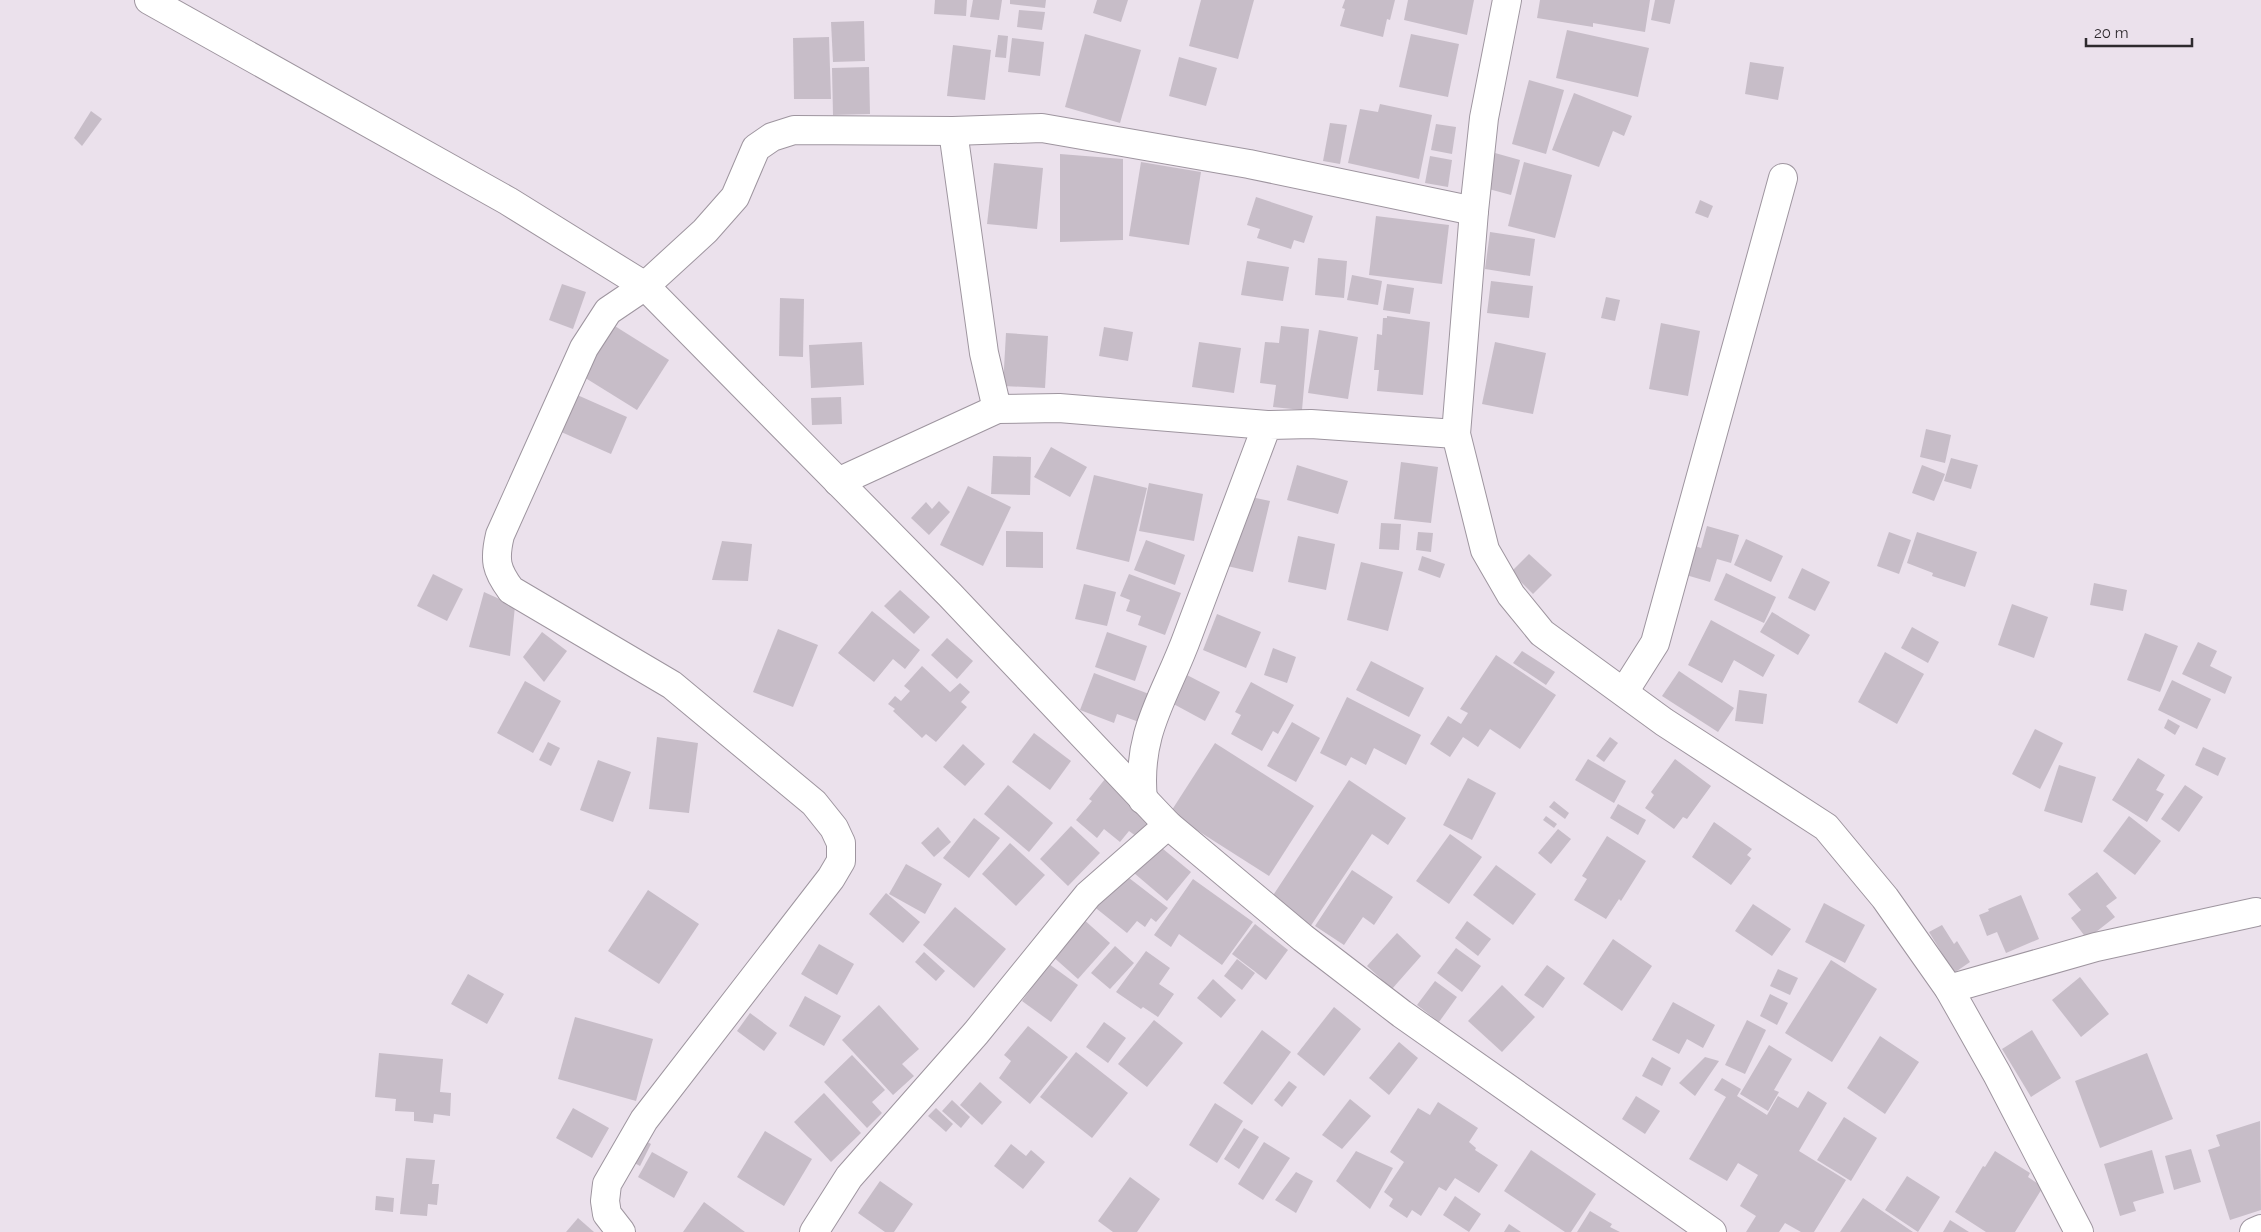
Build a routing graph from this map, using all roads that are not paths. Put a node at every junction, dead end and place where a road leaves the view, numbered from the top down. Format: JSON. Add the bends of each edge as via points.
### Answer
{"nodes":[{"id":1,"x":149,"y":0,"type":"edge"},
{"id":2,"x":1507,"y":0,"type":"edge"},
{"id":3,"x":952,"y":131,"type":"junction"},
{"id":4,"x":1783,"y":178,"type":"dead end"},
{"id":5,"x":1474,"y":211,"type":"junction"},
{"id":6,"x":644,"y":286,"type":"junction"},
{"id":7,"x":997,"y":409,"type":"junction"},
{"id":8,"x":1267,"y":425,"type":"junction"},
{"id":9,"x":1456,"y":434,"type":"junction"},
{"id":10,"x":838,"y":482,"type":"junction"},
{"id":11,"x":1624,"y":692,"type":"junction"},
{"id":12,"x":1143,"y":800,"type":"junction"},
{"id":13,"x":1168,"y":825,"type":"junction"},
{"id":14,"x":2256,"y":912,"type":"dead end"},
{"id":15,"x":1949,"y":989,"type":"junction"},
{"id":16,"x":2261,"y":1229,"type":"edge"},
{"id":17,"x":621,"y":1232,"type":"edge"},
{"id":18,"x":814,"y":1232,"type":"edge"},
{"id":19,"x":1712,"y":1232,"type":"edge"},
{"id":20,"x":2079,"y":1232,"type":"edge"},
{"id":21,"x":2254,"y":1232,"type":"edge"}],
"edges":[{"from":1,"to":6,"type":"street","via":[[508,201]]},
{"from":2,"to":5,"type":"street","via":[[1484,118]]},
{"from":3,"to":5,"type":"street","via":[[1042,128],[1249,164]]},
{"from":3,"to":6,"type":"street","via":[[794,130],[772,137],[756,148],[735,197],[705,232]]},
{"from":3,"to":7,"type":"street","via":[[984,353]]},
{"from":4,"to":11,"type":"street","via":[[1655,642]]},
{"from":5,"to":9,"type":"street"},
{"from":6,"to":10,"type":"street"},
{"from":6,"to":17,"type":"street","via":[[608,311],[584,348],[500,535],[497,566],[511,590],[672,685],[814,803],[841,842],[842,861],[644,1120],[607,1184],[607,1214]]},
{"from":7,"to":8,"type":"street","via":[[1059,408]]},
{"from":7,"to":10,"type":"street"},
{"from":8,"to":9,"type":"street","via":[[1311,424]]},
{"from":8,"to":12,"type":"street","via":[[1188,637],[1153,716],[1143,754]]},
{"from":9,"to":11,"type":"street","via":[[1485,550],[1511,595],[1542,633]]},
{"from":10,"to":12,"type":"street","via":[[950,595]]},
{"from":11,"to":15,"type":"street","via":[[1664,722],[1826,827],[1885,898]]},
{"from":12,"to":13,"type":"street"},
{"from":13,"to":18,"type":"street","via":[[1088,895],[976,1033],[849,1177]]},
{"from":13,"to":19,"type":"street","via":[[1303,938],[1402,1014]]},
{"from":14,"to":15,"type":"street","via":[[2096,947]]},
{"from":15,"to":20,"type":"street"},
{"from":16,"to":21,"type":"street"}]}
